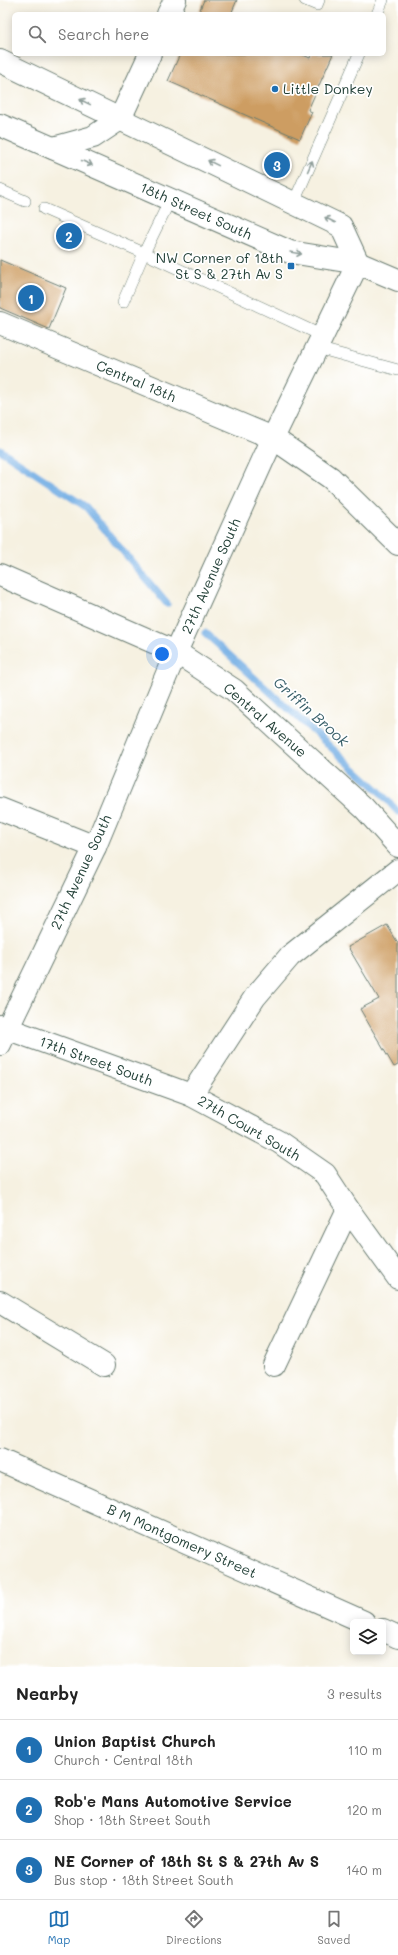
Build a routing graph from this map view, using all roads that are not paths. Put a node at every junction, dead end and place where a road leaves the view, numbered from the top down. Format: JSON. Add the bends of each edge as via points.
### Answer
{"nodes":[{"id":1,"x":174,"y":0,"type":"edge"},
{"id":2,"x":305,"y":0,"type":"edge"},
{"id":3,"x":319,"y":0,"type":"edge"},
{"id":4,"x":383,"y":0,"type":"edge"},
{"id":5,"x":169,"y":12,"type":"edge"},
{"id":6,"x":378,"y":12,"type":"edge"},
{"id":7,"x":149,"y":56,"type":"edge"},
{"id":8,"x":358,"y":56,"type":"edge"},
{"id":9,"x":3,"y":59,"type":"edge"},
{"id":10,"x":120,"y":119,"type":"junction"},
{"id":11,"x":0,"y":125,"type":"edge"},
{"id":12,"x":52,"y":148,"type":"junction"},
{"id":13,"x":0,"y":190,"type":"edge"},
{"id":14,"x":170,"y":200,"type":"junction"},
{"id":15,"x":25,"y":201,"type":"dead end"},
{"id":16,"x":294,"y":202,"type":"junction"},
{"id":17,"x":44,"y":209,"type":"dead end"},
{"id":18,"x":144,"y":253,"type":"junction"},
{"id":19,"x":358,"y":263,"type":"junction"},
{"id":20,"x":398,"y":280,"type":"edge"},
{"id":21,"x":123,"y":302,"type":"dead end"},
{"id":22,"x":0,"y":323,"type":"edge"},
{"id":23,"x":320,"y":342,"type":"junction"},
{"id":24,"x":398,"y":370,"type":"edge"},
{"id":25,"x":273,"y":438,"type":"junction"},
{"id":26,"x":398,"y":544,"type":"edge"},
{"id":27,"x":0,"y":575,"type":"edge"},
{"id":28,"x":176,"y":652,"type":"junction"},
{"id":29,"x":0,"y":810,"type":"edge"},
{"id":30,"x":398,"y":846,"type":"edge"},
{"id":31,"x":95,"y":847,"type":"junction"},
{"id":32,"x":398,"y":870,"type":"edge"},
{"id":33,"x":2,"y":1033,"type":"edge"},
{"id":34,"x":191,"y":1095,"type":"junction"},
{"id":35,"x":348,"y":1209,"type":"junction"},
{"id":36,"x":398,"y":1278,"type":"edge"},
{"id":37,"x":0,"y":1302,"type":"edge"},
{"id":38,"x":104,"y":1365,"type":"dead end"},
{"id":39,"x":274,"y":1365,"type":"dead end"},
{"id":40,"x":0,"y":1460,"type":"edge"},
{"id":41,"x":357,"y":1619,"type":"edge"},
{"id":42,"x":386,"y":1631,"type":"edge"},
{"id":43,"x":398,"y":1637,"type":"edge"}],
"edges":[{"from":1,"to":5,"type":"street"},
{"from":2,"to":3,"type":"lane","via":[[317,5]]},
{"from":4,"to":6,"type":"lane"},
{"from":7,"to":10,"type":"street"},
{"from":16,"to":8,"type":"lane","one_way":true},
{"from":10,"to":9,"type":"street","one_way":true},
{"from":10,"to":12,"type":"street","via":[[92,137]]},
{"from":16,"to":10,"type":"street","one_way":true},
{"from":11,"to":12,"type":"street","name":"18th Street South"},
{"from":12,"to":14,"type":"street","name":"18th Street South","one_way":true},
{"from":13,"to":15,"type":"lane"},
{"from":14,"to":18,"type":"lane"},
{"from":14,"to":19,"type":"street","name":"18th Street South","one_way":true,"via":[[290,252]]},
{"from":19,"to":16,"type":"street","one_way":true,"via":[[341,226]]},
{"from":17,"to":18,"type":"lane"},
{"from":18,"to":21,"type":"lane"},
{"from":18,"to":23,"type":"lane"},
{"from":19,"to":20,"type":"street","name":"18th Street South"},
{"from":19,"to":23,"type":"street","name":"27th Avenue South"},
{"from":22,"to":25,"type":"street","name":"Central 18th"},
{"from":23,"to":24,"type":"lane"},
{"from":23,"to":25,"type":"street","name":"27th Avenue South"},
{"from":25,"to":26,"type":"street","name":"Central 18th","via":[[331,478]]},
{"from":25,"to":28,"type":"street","name":"27th Avenue South"},
{"from":27,"to":28,"type":"street","name":"Central Avenue"},
{"from":28,"to":30,"type":"street","name":"Central Avenue","via":[[234,690],[364,808]]},
{"from":28,"to":31,"type":"street","name":"27th Avenue South"},
{"from":29,"to":31,"type":"street"},
{"from":31,"to":33,"type":"street","name":"27th Avenue South"},
{"from":32,"to":34,"type":"street","name":"27th Court South","via":[[290,956],[255,997]]},
{"from":33,"to":34,"type":"street","name":"17th Street South"},
{"from":34,"to":35,"type":"street","name":"27th Court South","via":[[279,1142],[325,1174]]},
{"from":35,"to":36,"type":"street","name":"27th Court South"},
{"from":35,"to":39,"type":"street"},
{"from":37,"to":38,"type":"street"},
{"from":40,"to":41,"type":"street","name":"B M Montgomery Street"},
{"from":42,"to":43,"type":"street"}]}
